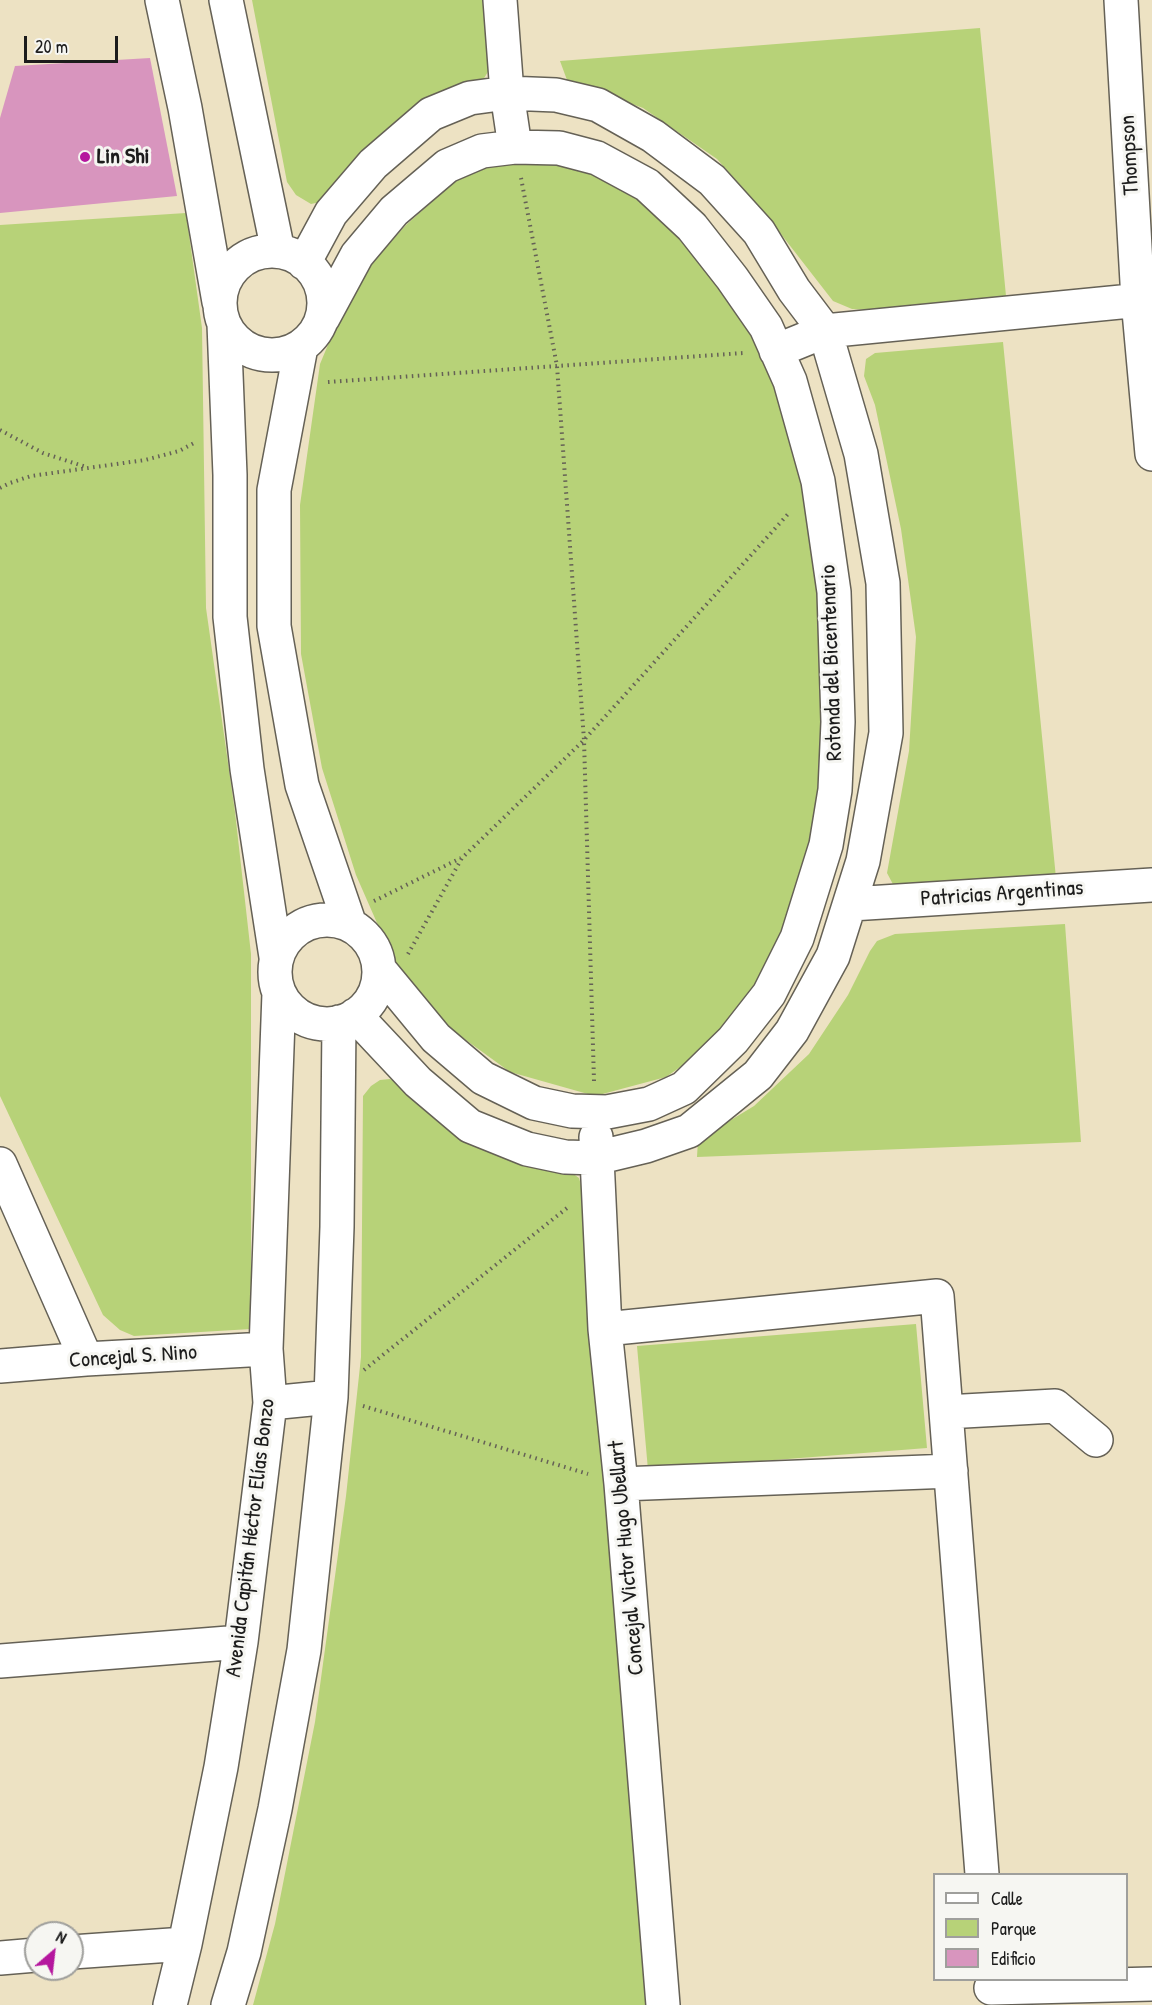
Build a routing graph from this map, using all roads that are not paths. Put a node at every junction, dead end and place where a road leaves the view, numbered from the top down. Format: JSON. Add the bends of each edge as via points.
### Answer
{"nodes":[{"id":1,"x":162,"y":0,"type":"edge"},
{"id":2,"x":226,"y":0,"type":"edge"},
{"id":3,"x":500,"y":0,"type":"edge"},
{"id":4,"x":1121,"y":0,"type":"edge"},
{"id":5,"x":507,"y":93,"type":"junction"},
{"id":6,"x":515,"y":147,"type":"junction"},
{"id":7,"x":291,"y":257,"type":"junction"},
{"id":8,"x":1145,"y":299,"type":"edge"},
{"id":9,"x":222,"y":316,"type":"junction"},
{"id":10,"x":323,"y":318,"type":"junction"},
{"id":11,"x":825,"y":331,"type":"junction"},
{"id":12,"x":302,"y":347,"type":"junction"},
{"id":13,"x":777,"y":351,"type":"junction"},
{"id":14,"x":1152,"y":454,"type":"edge"},
{"id":15,"x":1152,"y":885,"type":"edge"},
{"id":16,"x":851,"y":904,"type":"junction"},
{"id":17,"x":348,"y":920,"type":"junction"},
{"id":18,"x":276,"y":957,"type":"junction"},
{"id":19,"x":385,"y":976,"type":"junction"},
{"id":20,"x":279,"y":993,"type":"junction"},
{"id":21,"x":347,"y":1019,"type":"junction"},
{"id":22,"x":595,"y":1111,"type":"junction"},
{"id":23,"x":0,"y":1164,"type":"edge"},
{"id":24,"x":597,"y":1171,"type":"junction"},
{"id":25,"x":605,"y":1329,"type":"junction"},
{"id":26,"x":266,"y":1349,"type":"junction"},
{"id":27,"x":86,"y":1359,"type":"junction"},
{"id":28,"x":0,"y":1366,"type":"edge"},
{"id":29,"x":331,"y":1397,"type":"junction"},
{"id":30,"x":270,"y":1403,"type":"junction"},
{"id":31,"x":946,"y":1412,"type":"junction"},
{"id":32,"x":1096,"y":1440,"type":"dead end"},
{"id":33,"x":951,"y":1471,"type":"junction"},
{"id":34,"x":621,"y":1484,"type":"junction"},
{"id":35,"x":241,"y":1642,"type":"junction"},
{"id":36,"x":0,"y":1661,"type":"edge"},
{"id":37,"x":982,"y":1873,"type":"edge"},
{"id":38,"x":185,"y":1944,"type":"junction"},
{"id":39,"x":84,"y":1951,"type":"edge"},
{"id":40,"x":24,"y":1956,"type":"edge"},
{"id":41,"x":0,"y":1958,"type":"edge"},
{"id":42,"x":1152,"y":1984,"type":"edge"},
{"id":43,"x":991,"y":1991,"type":"edge"},
{"id":44,"x":170,"y":2005,"type":"edge"},
{"id":45,"x":228,"y":2005,"type":"edge"},
{"id":46,"x":663,"y":2005,"type":"edge"}],
"edges":[{"from":1,"to":9,"type":"street"},
{"from":2,"to":7,"type":"street"},
{"from":3,"to":5,"type":"street"},
{"from":4,"to":8,"type":"street","name":"Thompson"},
{"from":5,"to":6,"type":"street"},
{"from":5,"to":7,"type":"street","name":"Rotonda del Bicentenario","via":[[470,98],[431,114],[373,164]]},
{"from":5,"to":11,"type":"street","name":"Rotonda del Bicentenario","via":[[555,95],[598,105],[653,136],[712,180],[759,232],[794,290]]},
{"from":6,"to":10,"type":"street","name":"Rotonda del Bicentenario","via":[[482,151],[447,166],[394,211],[357,255]]},
{"from":6,"to":13,"type":"street","name":"Rotonda del Bicentenario","via":[[559,148],[597,158],[647,185],[692,227],[732,278],[766,327]]},
{"from":7,"to":9,"type":"street","via":[[260,253],[243,260],[222,289]]},
{"from":7,"to":10,"type":"street","via":[[310,268],[320,283],[325,301]]},
{"from":8,"to":11,"type":"street"},
{"from":8,"to":14,"type":"street","name":"Thompson"},
{"from":9,"to":12,"type":"street","via":[[234,339],[249,350],[266,355],[285,354]]},
{"from":9,"to":18,"type":"street","via":[[230,475],[230,617],[247,769]]},
{"from":10,"to":12,"type":"street"},
{"from":11,"to":13,"type":"street"},
{"from":11,"to":16,"type":"street","name":"Rotonda del Bicentenario","via":[[861,454],[883,583],[886,733],[863,861]]},
{"from":12,"to":17,"type":"street","via":[[274,490],[274,626],[302,785]]},
{"from":13,"to":22,"type":"street","name":"Rotonda del Bicentenario","via":[[790,381],[818,481],[834,592],[838,722],[835,790],[826,845],[797,938],[769,994],[734,1040],[684,1088],[649,1104]]},
{"from":15,"to":16,"type":"street","name":"Patricias Argentinas"},
{"from":16,"to":24,"type":"street","name":"Rotonda del Bicentenario","via":[[833,956],[792,1031],[758,1076],[689,1131],[646,1146]]},
{"from":17,"to":18,"type":"street","via":[[314,921],[297,928]]},
{"from":17,"to":19,"type":"street","via":[[374,951]]},
{"from":18,"to":20,"type":"street","via":[[274,975]]},
{"from":19,"to":21,"type":"street","via":[[369,1003]]},
{"from":19,"to":22,"type":"street","name":"Rotonda del Bicentenario","via":[[436,1038],[483,1078],[534,1103]]},
{"from":20,"to":21,"type":"street","via":[[289,1008],[303,1018],[321,1023]]},
{"from":20,"to":26,"type":"street","name":"Avenida Capitán Héctor Elías Bonzo"},
{"from":21,"to":24,"type":"street","name":"Rotonda del Bicentenario","via":[[470,1126]]},
{"from":21,"to":29,"type":"street"},
{"from":22,"to":24,"type":"street","name":"Concejal Victor Hugo Ubellart"},
{"from":23,"to":27,"type":"street"},
{"from":24,"to":25,"type":"street","name":"Concejal Victor Hugo Ubellart"},
{"from":25,"to":31,"type":"street","via":[[937,1296]]},
{"from":25,"to":34,"type":"street","name":"Concejal Victor Hugo Ubellart"},
{"from":26,"to":27,"type":"street","name":"Concejal S. Nino"},
{"from":26,"to":30,"type":"street","name":"Avenida Capitán Héctor Elías Bonzo"},
{"from":27,"to":28,"type":"street","name":"Concejal S. Nino"},
{"from":29,"to":30,"type":"street"},
{"from":29,"to":45,"type":"street","via":[[304,1650],[275,1809]]},
{"from":30,"to":35,"type":"street","name":"Avenida Capitán Héctor Elías Bonzo"},
{"from":31,"to":32,"type":"street","via":[[1054,1406]]},
{"from":31,"to":33,"type":"street"},
{"from":33,"to":34,"type":"street"},
{"from":33,"to":37,"type":"street"},
{"from":34,"to":46,"type":"street","name":"Concejal Victor Hugo Ubellart"},
{"from":35,"to":36,"type":"street"},
{"from":35,"to":38,"type":"street","name":"Avenida Capitán Héctor Elías Bonzo","via":[[221,1767]]},
{"from":38,"to":39,"type":"street"},
{"from":38,"to":44,"type":"street","name":"Avenida Capitán Héctor Elías Bonzo"},
{"from":40,"to":41,"type":"street"},
{"from":42,"to":43,"type":"street"}]}
